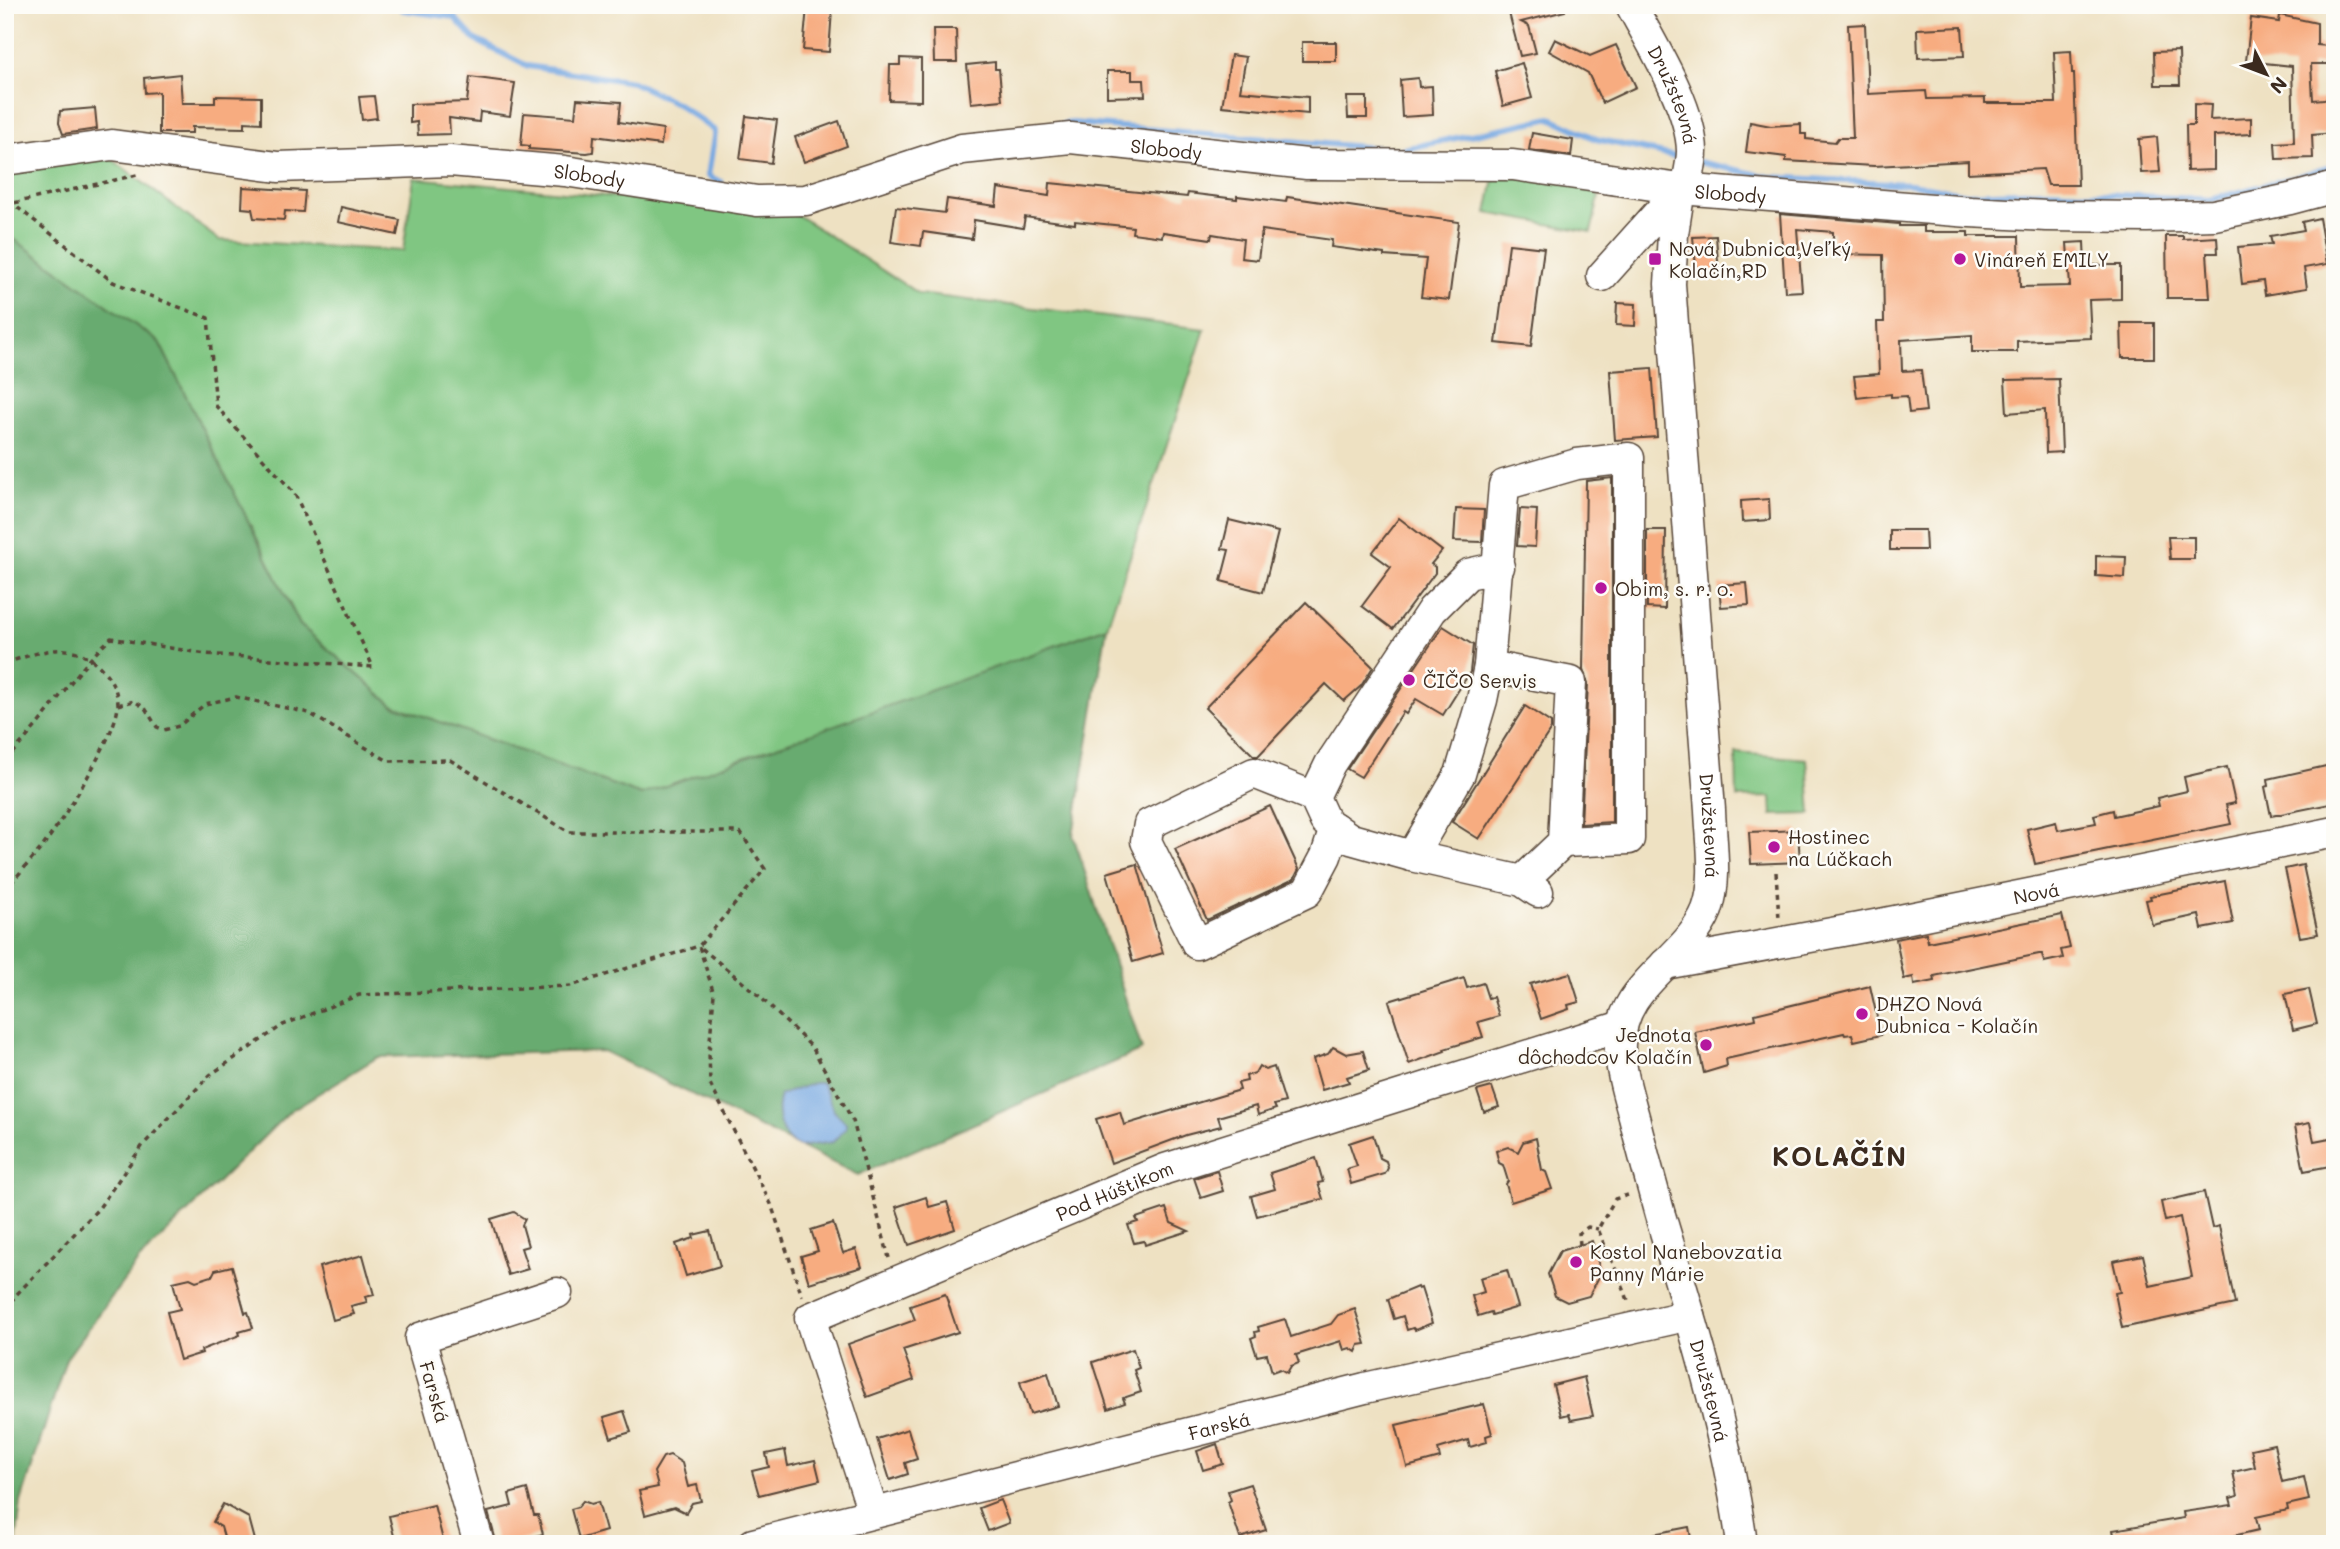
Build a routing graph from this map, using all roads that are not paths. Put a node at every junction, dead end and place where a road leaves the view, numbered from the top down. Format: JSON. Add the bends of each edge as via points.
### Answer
{"nodes":[{"id":1,"x":1631,"y":5,"type":"edge"},
{"id":2,"x":5,"y":160,"type":"edge"},
{"id":3,"x":1687,"y":174,"type":"junction"},
{"id":4,"x":2335,"y":187,"type":"edge"},
{"id":5,"x":1602,"y":276,"type":"dead end"},
{"id":6,"x":1499,"y":567,"type":"junction"},
{"id":7,"x":1489,"y":666,"type":"junction"},
{"id":8,"x":1314,"y":797,"type":"junction"},
{"id":9,"x":1335,"y":828,"type":"junction"},
{"id":10,"x":2335,"y":832,"type":"edge"},
{"id":11,"x":1563,"y":842,"type":"junction"},
{"id":12,"x":1412,"y":856,"type":"junction"},
{"id":13,"x":1706,"y":913,"type":"junction"},
{"id":14,"x":1737,"y":950,"type":"junction"},
{"id":15,"x":1665,"y":964,"type":"junction"},
{"id":16,"x":1622,"y":1026,"type":"junction"},
{"id":17,"x":557,"y":1293,"type":"dead end"},
{"id":18,"x":1690,"y":1315,"type":"junction"},
{"id":19,"x":873,"y":1511,"type":"junction"},
{"id":20,"x":479,"y":1544,"type":"edge"},
{"id":21,"x":753,"y":1544,"type":"edge"},
{"id":22,"x":1742,"y":1544,"type":"edge"}],
"edges":[{"from":1,"to":3,"type":"street","name":"Družstevná","via":[[1688,124]]},
{"from":2,"to":3,"type":"street","name":"Slobody","via":[[112,145],[278,167],[450,161],[565,171],[757,201],[806,200],[962,149],[1071,138],[1307,164],[1513,165]]},
{"from":3,"to":4,"type":"street","name":"Slobody","via":[[1970,212],[2147,217],[2214,215]]},
{"from":3,"to":5,"type":"street"},
{"from":3,"to":13,"type":"street","name":"Družstevná","via":[[1673,234],[1670,284],[1710,810],[1712,889]]},
{"from":6,"to":7,"type":"street"},
{"from":6,"to":8,"type":"street","via":[[1468,574],[1432,610],[1330,764]]},
{"from":6,"to":11,"type":"street","via":[[1504,485],[1577,464],[1629,458],[1629,839]]},
{"from":7,"to":11,"type":"street","via":[[1571,682]]},
{"from":7,"to":12,"type":"street","via":[[1460,774]]},
{"from":8,"to":9,"type":"street","via":[[1325,821]]},
{"from":8,"to":9,"type":"street","via":[[1254,774],[1149,824],[1146,841],[1197,944],[1307,891]]},
{"from":9,"to":12,"type":"street","via":[[1351,839]]},
{"from":10,"to":14,"type":"street","name":"Nová"},
{"from":11,"to":12,"type":"street","via":[[1530,886]]},
{"from":13,"to":14,"type":"street"},
{"from":13,"to":15,"type":"street","name":"Družstevná"},
{"from":14,"to":15,"type":"street","name":"Nová"},
{"from":15,"to":16,"type":"street","name":"Družstevná","via":[[1630,1005]]},
{"from":16,"to":18,"type":"street","name":"Družstevná","via":[[1622,1073]]},
{"from":16,"to":19,"type":"street","name":"Pod Húštikom","via":[[1165,1169],[810,1318]]},
{"from":17,"to":20,"type":"street","name":"Farská","via":[[420,1338]]},
{"from":18,"to":19,"type":"street","name":"Farská","via":[[1365,1388]]},
{"from":18,"to":22,"type":"street","name":"Družstevná","via":[[1736,1501]]},
{"from":19,"to":21,"type":"street","name":"Farská"}]}
